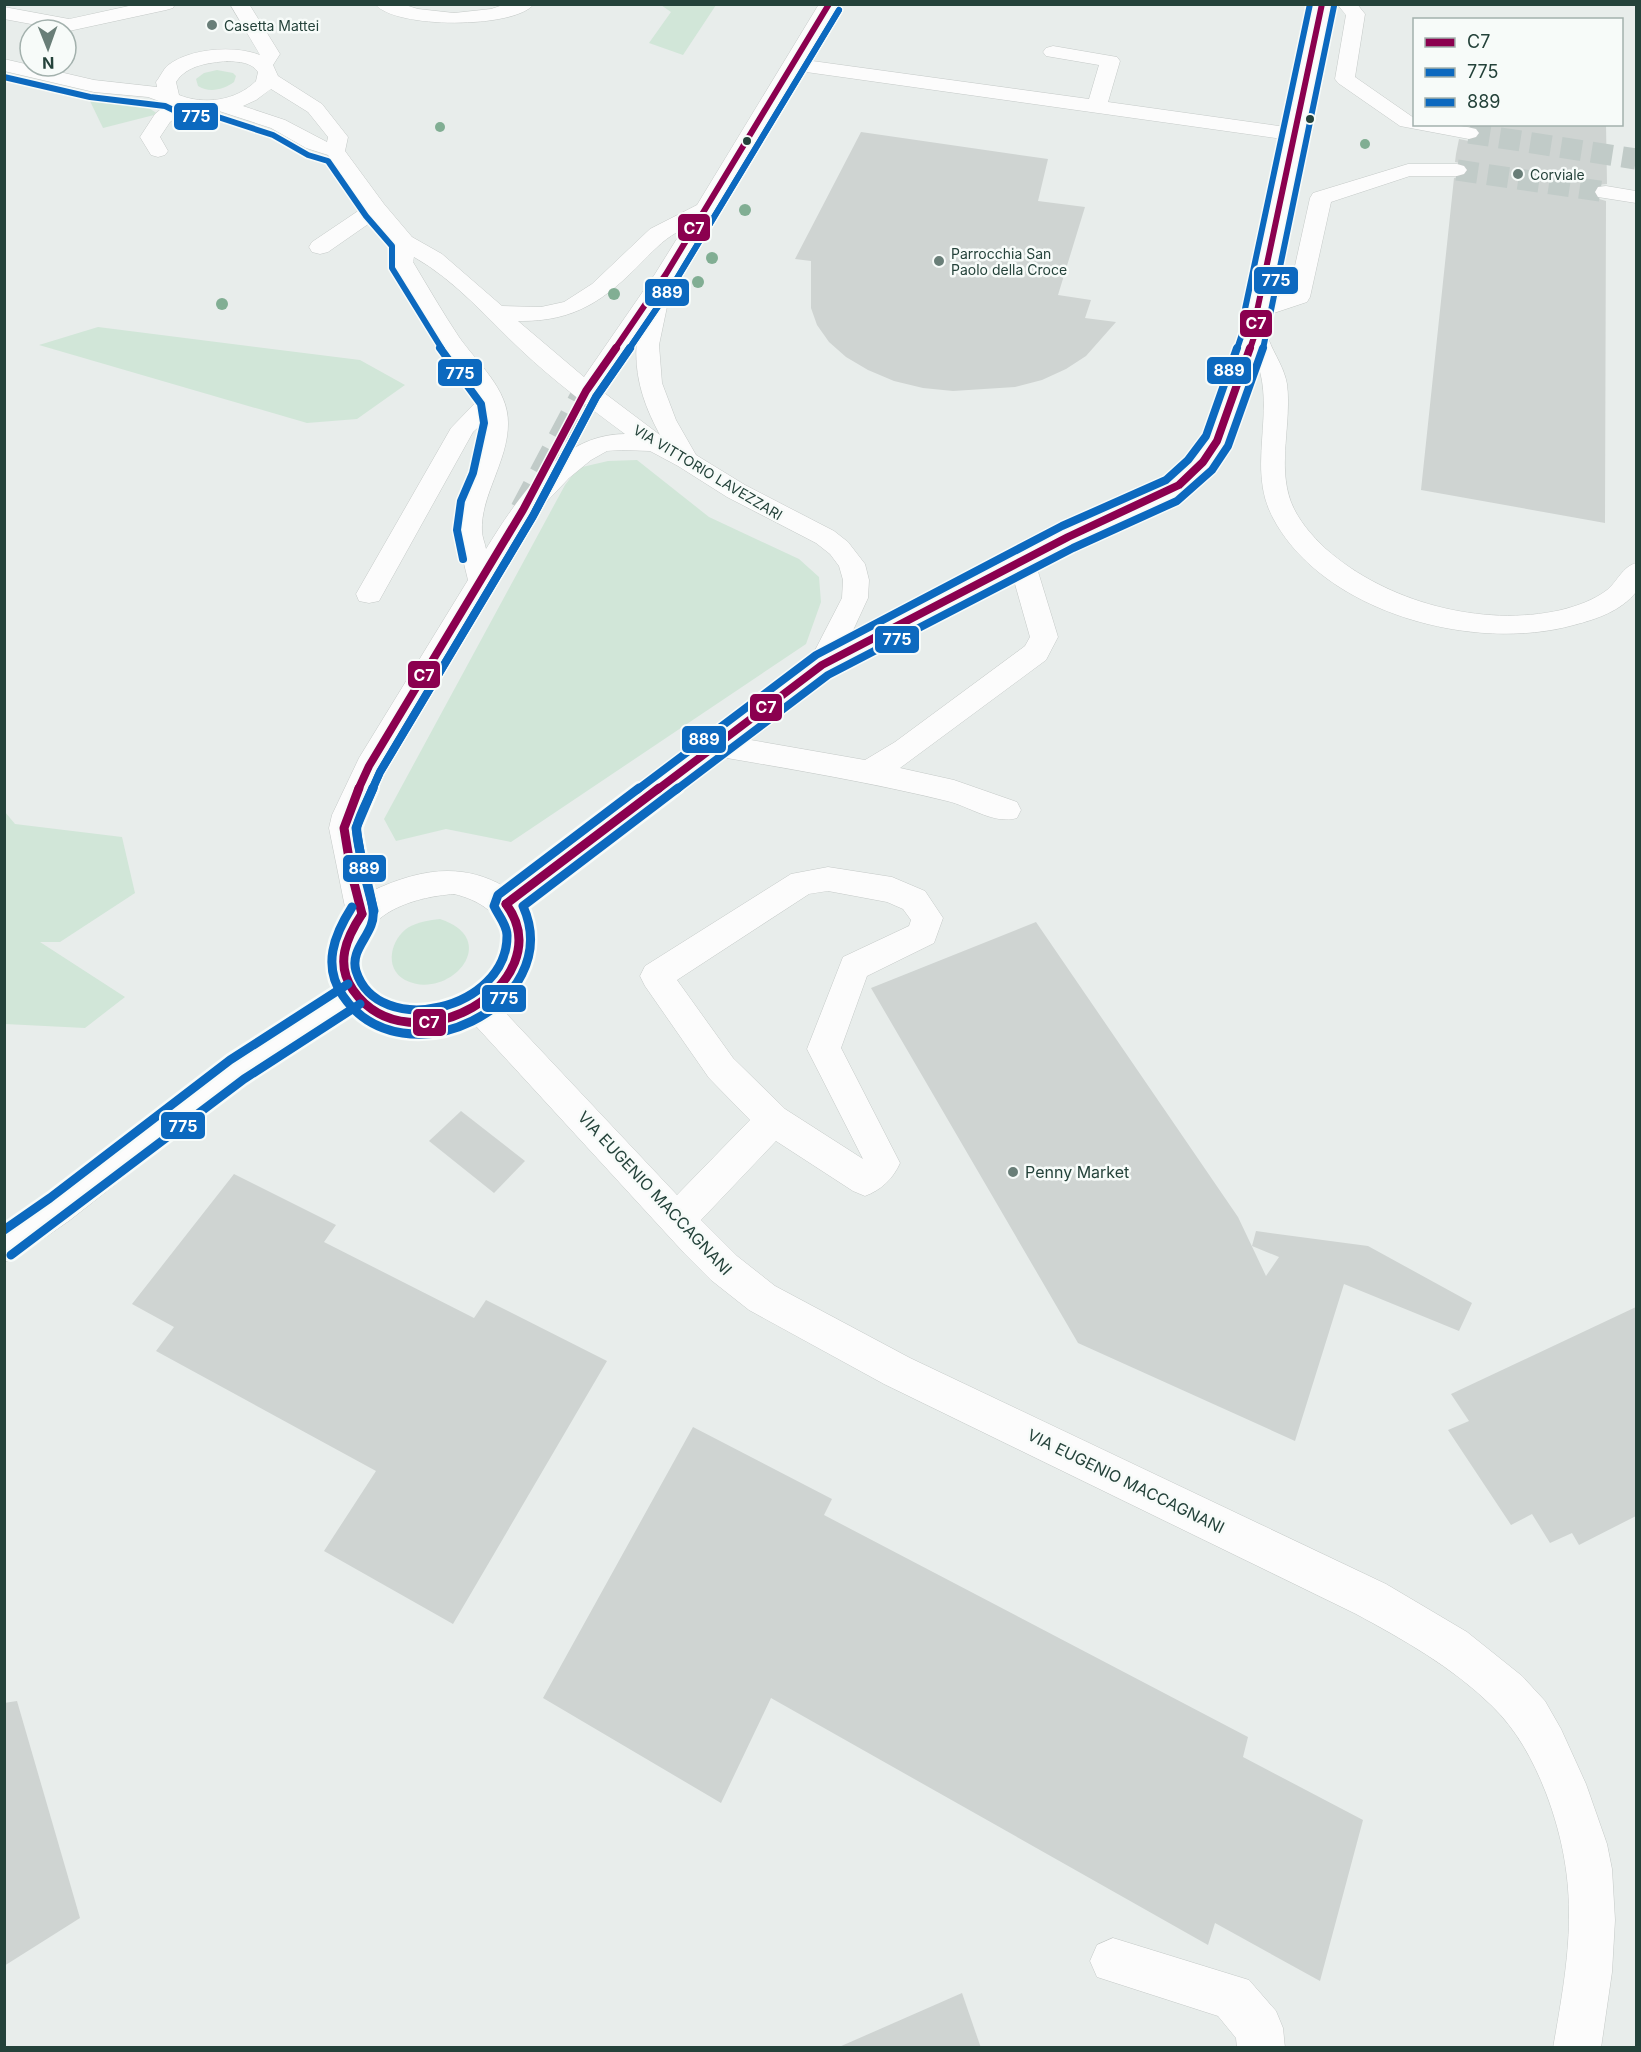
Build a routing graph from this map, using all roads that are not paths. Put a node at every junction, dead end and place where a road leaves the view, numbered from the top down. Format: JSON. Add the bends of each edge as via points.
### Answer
{"nodes":[{"id":1,"x":166,"y":4,"type":"edge"},
{"id":2,"x":238,"y":4,"type":"edge"},
{"id":3,"x":384,"y":4,"type":"edge"},
{"id":4,"x":525,"y":4,"type":"edge"},
{"id":5,"x":829,"y":4,"type":"edge"},
{"id":6,"x":1322,"y":4,"type":"edge"},
{"id":7,"x":1346,"y":4,"type":"edge"},
{"id":8,"x":9,"y":11,"type":"edge"},
{"id":9,"x":92,"y":12,"type":"edge"},
{"id":10,"x":793,"y":64,"type":"junction"},
{"id":11,"x":176,"y":69,"type":"junction"},
{"id":12,"x":78,"y":72,"type":"edge"},
{"id":13,"x":265,"y":72,"type":"junction"},
{"id":14,"x":65,"y":78,"type":"edge"},
{"id":15,"x":1036,"y":83,"type":"junction"},
{"id":16,"x":175,"y":99,"type":"junction"},
{"id":17,"x":220,"y":105,"type":"junction"},
{"id":18,"x":1097,"y":107,"type":"junction"},
{"id":19,"x":1413,"y":124,"type":"edge"},
{"id":20,"x":1431,"y":126,"type":"edge"},
{"id":21,"x":1469,"y":133,"type":"tunnel mouth"},
{"id":22,"x":1294,"y":134,"type":"junction"},
{"id":23,"x":158,"y":151,"type":"dead end"},
{"id":24,"x":335,"y":151,"type":"junction"},
{"id":25,"x":1457,"y":171,"type":"tunnel mouth"},
{"id":26,"x":1606,"y":192,"type":"tunnel mouth"},
{"id":27,"x":1636,"y":197,"type":"edge"},
{"id":28,"x":376,"y":209,"type":"junction"},
{"id":29,"x":704,"y":210,"type":"junction"},
{"id":30,"x":404,"y":242,"type":"junction"},
{"id":31,"x":320,"y":247,"type":"dead end"},
{"id":32,"x":666,"y":274,"type":"junction"},
{"id":33,"x":496,"y":313,"type":"junction"},
{"id":34,"x":1256,"y":322,"type":"junction"},
{"id":35,"x":586,"y":391,"type":"junction"},
{"id":36,"x":492,"y":400,"type":"junction"},
{"id":37,"x":654,"y":443,"type":"junction"},
{"id":38,"x":687,"y":460,"type":"junction"},
{"id":39,"x":1022,"y":561,"type":"junction"},
{"id":40,"x":1636,"y":572,"type":"edge"},
{"id":41,"x":482,"y":580,"type":"junction"},
{"id":42,"x":369,"y":594,"type":"dead end"},
{"id":43,"x":822,"y":665,"type":"junction"},
{"id":44,"x":717,"y":745,"type":"junction"},
{"id":45,"x":869,"y":772,"type":"junction"},
{"id":46,"x":1006,"y":810,"type":"dead end"},
{"id":47,"x":506,"y":904,"type":"junction"},
{"id":48,"x":362,"y":914,"type":"junction"},
{"id":49,"x":354,"y":994,"type":"junction"},
{"id":50,"x":478,"y":1006,"type":"junction"},
{"id":51,"x":773,"y":1120,"type":"junction"},
{"id":52,"x":677,"y":1220,"type":"junction"},
{"id":53,"x":4,"y":1245,"type":"edge"},
{"id":54,"x":1113,"y":1961,"type":"dead end"},
{"id":55,"x":1261,"y":2048,"type":"edge"},
{"id":56,"x":1577,"y":2048,"type":"edge"}],
"edges":[{"from":1,"to":9,"type":"street"},
{"from":2,"to":13,"type":"street","via":[[270,54]]},
{"from":3,"to":4,"type":"street","via":[[409,13],[448,17],[496,14]]},
{"from":5,"to":10,"type":"street"},
{"from":6,"to":22,"type":"street"},
{"from":7,"to":19,"type":"street","via":[[1356,14],[1345,79]]},
{"from":8,"to":9,"type":"street","via":[[69,26]]},
{"from":10,"to":15,"type":"street"},
{"from":10,"to":29,"type":"street"},
{"from":11,"to":12,"type":"street","name":"VIA VITTORIO LAVEZZARI"},
{"from":11,"to":13,"type":"street","name":"VIA VITTORIO LAVEZZARI","via":[[221,55],[246,57]]},
{"from":11,"to":16,"type":"street","via":[[165,82],[165,89]]},
{"from":13,"to":17,"type":"street","name":"VIA VITTORIO LAVEZZARI","via":[[262,87],[252,95]]},
{"from":13,"to":24,"type":"street","name":"VIA VITTORIO LAVEZZARI","via":[[315,108],[338,137]]},
{"from":14,"to":16,"type":"street","name":"VIA VITTORIO LAVEZZARI","via":[[145,90]]},
{"from":15,"to":18,"type":"street"},
{"from":15,"to":18,"type":"street","via":[[1056,45],[1110,61]]},
{"from":16,"to":17,"type":"street","name":"VIA VITTORIO LAVEZZARI","via":[[195,106]]},
{"from":16,"to":23,"type":"street","via":[[150,137]]},
{"from":17,"to":24,"type":"street","name":"VIA VITTORIO LAVEZZARI","via":[[278,124],[313,144]]},
{"from":18,"to":22,"type":"street"},
{"from":20,"to":21,"type":"street"},
{"from":22,"to":34,"type":"street"},
{"from":24,"to":28,"type":"street","name":"VIA VITTORIO LAVEZZARI"},
{"from":25,"to":34,"type":"street","via":[[1408,170],[1322,198],[1299,297]]},
{"from":26,"to":27,"type":"street"},
{"from":28,"to":30,"type":"street","name":"VIA VITTORIO LAVEZZARI"},
{"from":28,"to":31,"type":"street"},
{"from":29,"to":32,"type":"street"},
{"from":29,"to":33,"type":"street","via":[[662,231],[581,304],[555,312]]},
{"from":30,"to":33,"type":"street","name":"VIA VITTORIO LAVEZZARI","via":[[434,259]]},
{"from":30,"to":36,"type":"street","via":[[402,262]]},
{"from":32,"to":35,"type":"street"},
{"from":32,"to":38,"type":"street","via":[[647,341],[646,370],[666,428]]},
{"from":33,"to":35,"type":"street","name":"VIA VITTORIO LAVEZZARI"},
{"from":34,"to":39,"type":"street","via":[[1217,441],[1186,480]]},
{"from":34,"to":40,"type":"street","via":[[1275,384],[1273,485],[1287,519],[1339,574],[1372,594],[1416,610],[1460,620],[1514,624],[1552,622],[1584,613],[1612,600]]},
{"from":35,"to":37,"type":"street","name":"VIA VITTORIO LAVEZZARI"},
{"from":36,"to":41,"type":"street","via":[[496,423],[492,448],[472,505],[469,531]]},
{"from":36,"to":42,"type":"street","via":[[463,428]]},
{"from":37,"to":38,"type":"street","name":"VIA VITTORIO LAVEZZARI"},
{"from":37,"to":41,"type":"street","via":[[602,444],[588,449],[523,510]]},
{"from":38,"to":43,"type":"street","name":"VIA VITTORIO LAVEZZARI","via":[[736,491],[825,537],[852,564],[855,598]]},
{"from":39,"to":43,"type":"street"},
{"from":39,"to":45,"type":"street","via":[[1044,637],[1036,653]]},
{"from":41,"to":48,"type":"street","via":[[369,766],[347,815],[347,848]]},
{"from":43,"to":44,"type":"street"},
{"from":44,"to":45,"type":"street"},
{"from":44,"to":47,"type":"street"},
{"from":45,"to":46,"type":"street","via":[[954,791]]},
{"from":47,"to":48,"type":"street","via":[[468,885],[438,882],[396,894]]},
{"from":47,"to":50,"type":"street","via":[[517,920],[518,956],[508,976]]},
{"from":48,"to":49,"type":"street","via":[[350,930],[345,946],[345,979]]},
{"from":49,"to":50,"type":"street","via":[[373,1013],[410,1022],[444,1020]]},
{"from":49,"to":53,"type":"street","via":[[237,1069]]},
{"from":50,"to":52,"type":"street","name":"VIA EUGENIO MACCAGNANI"},
{"from":51,"to":51,"type":"street","via":[[865,1180],[883,1163],[824,1049],[854,967],[923,934],[927,918],[914,900],[892,890],[828,879],[802,883],[656,976],[721,1068]]},
{"from":51,"to":52,"type":"street"},
{"from":52,"to":56,"type":"street","name":"VIA EUGENIO MACCAGNANI","via":[[724,1268],[784,1311],[897,1371],[1371,1599],[1420,1626],[1494,1678],[1522,1707],[1545,1741],[1585,1844],[1592,1904],[1591,1937]]},
{"from":54,"to":55,"type":"street","via":[[1232,1997],[1259,2028]]}]}
